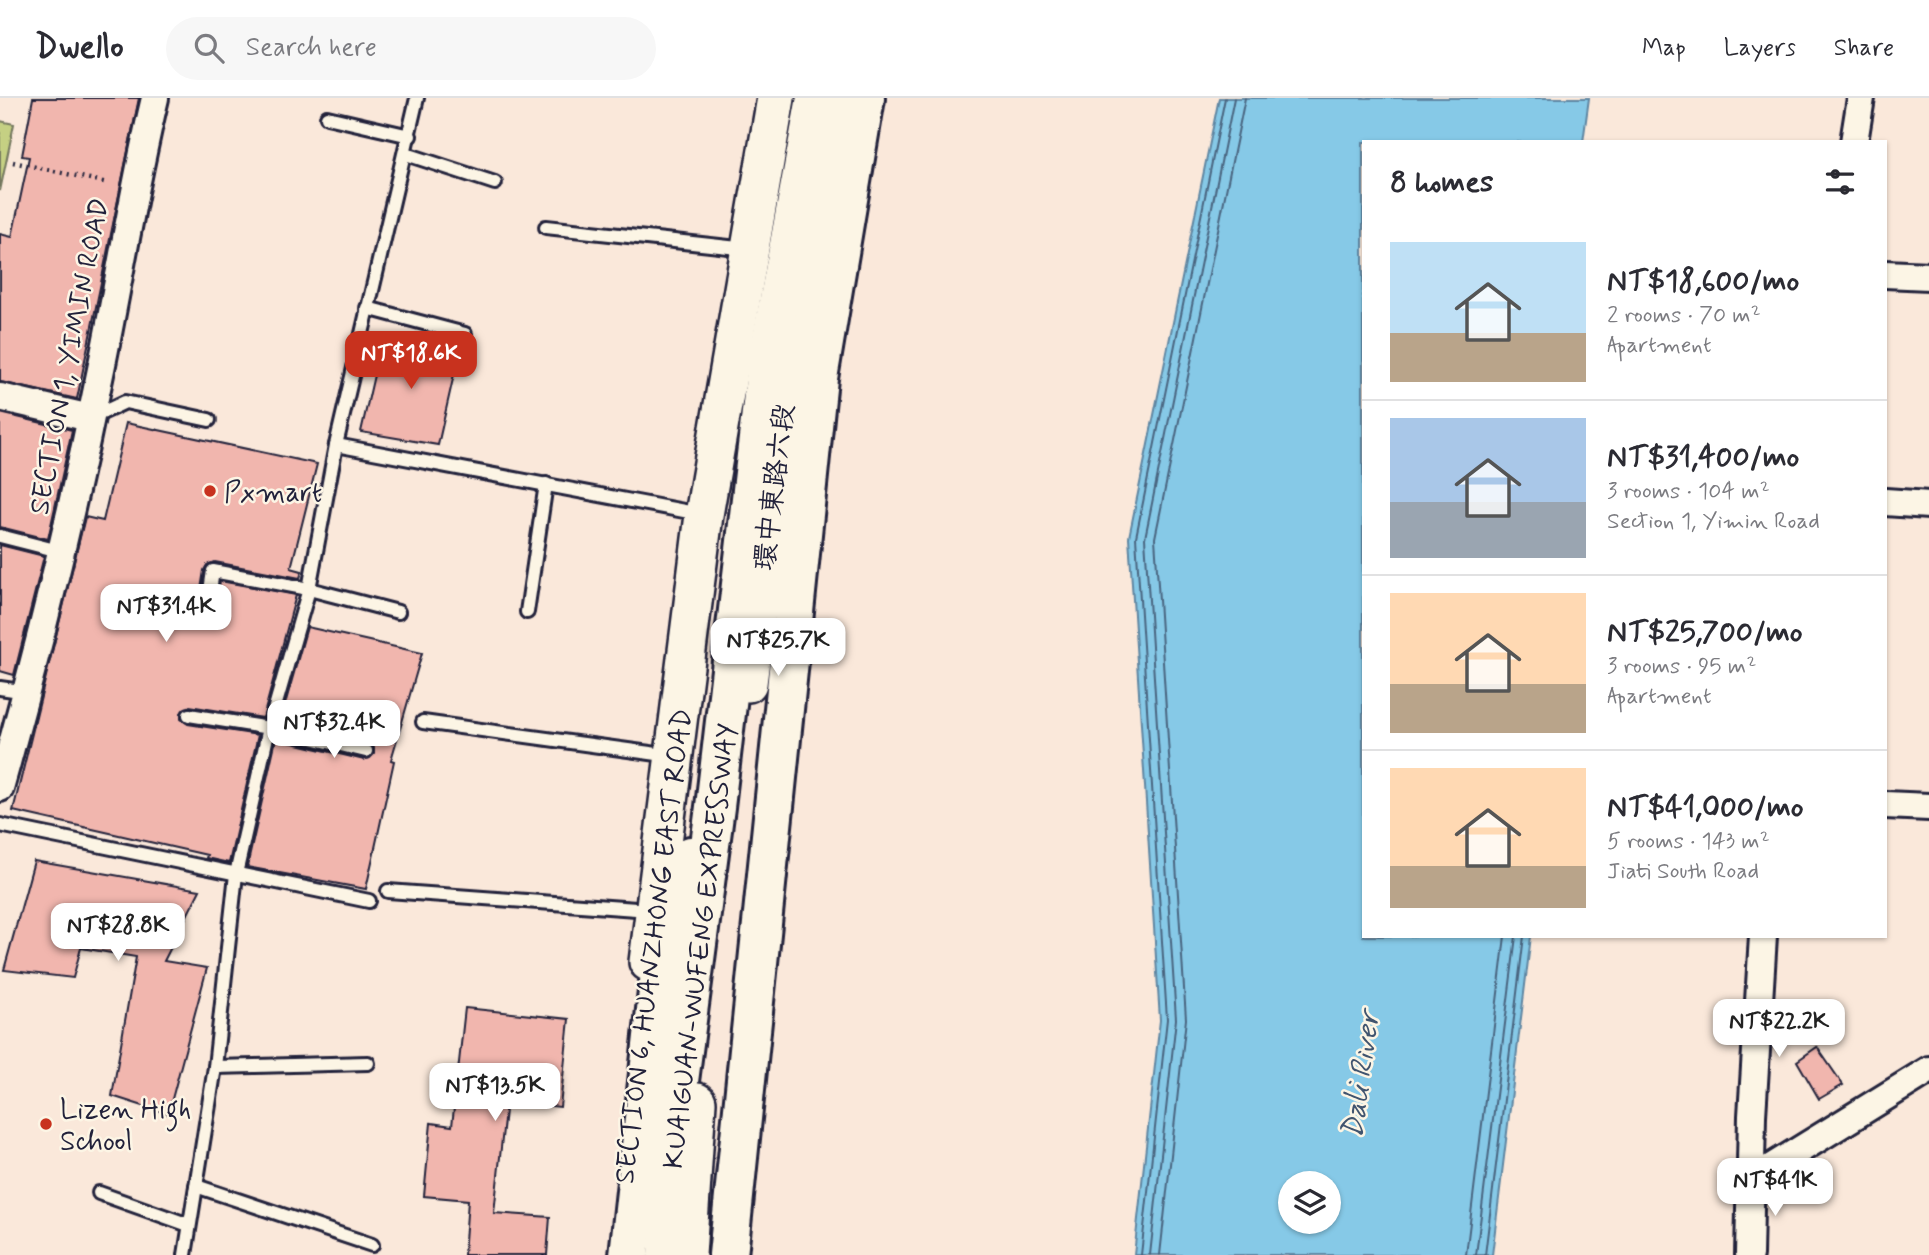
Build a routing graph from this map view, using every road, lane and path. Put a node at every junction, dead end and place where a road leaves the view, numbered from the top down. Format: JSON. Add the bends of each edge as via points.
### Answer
{"nodes":[{"id":1,"x":155,"y":98,"type":"edge"},
{"id":2,"x":417,"y":98,"type":"edge"},
{"id":3,"x":776,"y":98,"type":"edge"},
{"id":4,"x":816,"y":98,"type":"edge"},
{"id":5,"x":838,"y":98,"type":"edge"},
{"id":6,"x":865,"y":98,"type":"edge"},
{"id":7,"x":1861,"y":98,"type":"edge"},
{"id":8,"x":327,"y":117,"type":"dead end"},
{"id":9,"x":410,"y":136,"type":"junction"},
{"id":10,"x":1854,"y":140,"type":"edge"},
{"id":11,"x":406,"y":154,"type":"junction"},
{"id":12,"x":13,"y":162,"type":"dead end"},
{"id":13,"x":495,"y":183,"type":"dead end"},
{"id":14,"x":133,"y":189,"type":"junction"},
{"id":15,"x":545,"y":227,"type":"dead end"},
{"id":16,"x":750,"y":249,"type":"junction"},
{"id":17,"x":1887,"y":274,"type":"edge"},
{"id":18,"x":1929,"y":276,"type":"edge"},
{"id":19,"x":367,"y":308,"type":"junction"},
{"id":20,"x":465,"y":334,"type":"dead end"},
{"id":21,"x":0,"y":397,"type":"edge"},
{"id":22,"x":90,"y":418,"type":"junction"},
{"id":23,"x":209,"y":420,"type":"dead end"},
{"id":24,"x":336,"y":445,"type":"junction"},
{"id":25,"x":546,"y":484,"type":"junction"},
{"id":26,"x":1887,"y":502,"type":"edge"},
{"id":27,"x":1929,"y":505,"type":"edge"},
{"id":28,"x":705,"y":515,"type":"junction"},
{"id":29,"x":0,"y":536,"type":"edge"},
{"id":30,"x":59,"y":551,"type":"junction"},
{"id":31,"x":309,"y":589,"type":"junction"},
{"id":32,"x":207,"y":610,"type":"dead end"},
{"id":33,"x":398,"y":612,"type":"dead end"},
{"id":34,"x":527,"y":612,"type":"dead end"},
{"id":35,"x":0,"y":688,"type":"edge"},
{"id":36,"x":27,"y":692,"type":"junction"},
{"id":37,"x":189,"y":715,"type":"dead end"},
{"id":38,"x":423,"y":722,"type":"dead end"},
{"id":39,"x":269,"y":728,"type":"junction"},
{"id":40,"x":366,"y":751,"type":"dead end"},
{"id":41,"x":673,"y":756,"type":"junction"},
{"id":42,"x":0,"y":788,"type":"edge"},
{"id":43,"x":1887,"y":805,"type":"edge"},
{"id":44,"x":715,"y":807,"type":"junction"},
{"id":45,"x":1929,"y":807,"type":"edge"},
{"id":46,"x":0,"y":825,"type":"edge"},
{"id":47,"x":236,"y":874,"type":"junction"},
{"id":48,"x":388,"y":891,"type":"dead end"},
{"id":49,"x":369,"y":901,"type":"dead end"},
{"id":50,"x":654,"y":911,"type":"junction"},
{"id":51,"x":1763,"y":938,"type":"edge"},
{"id":52,"x":368,"y":1063,"type":"dead end"},
{"id":53,"x":215,"y":1067,"type":"junction"},
{"id":54,"x":1929,"y":1070,"type":"edge"},
{"id":55,"x":1751,"y":1180,"type":"junction"},
{"id":56,"x":196,"y":1186,"type":"junction"},
{"id":57,"x":99,"y":1193,"type":"dead end"},
{"id":58,"x":190,"y":1225,"type":"junction"},
{"id":59,"x":372,"y":1245,"type":"dead end"},
{"id":60,"x":185,"y":1255,"type":"edge"},
{"id":61,"x":617,"y":1255,"type":"edge"},
{"id":62,"x":629,"y":1255,"type":"edge"},
{"id":63,"x":667,"y":1255,"type":"edge"},
{"id":64,"x":687,"y":1255,"type":"edge"},
{"id":65,"x":728,"y":1255,"type":"edge"},
{"id":66,"x":1749,"y":1255,"type":"edge"}],
"edges":[{"from":1,"to":14,"type":"street","name":"SECTION 1, YIMIN ROAD"},
{"from":2,"to":9,"type":"lane"},
{"from":3,"to":16,"type":"street","name":"SECTION 6, HUANZHONG EAST ROAD"},
{"from":4,"to":44,"type":"highway","name":"KUAIGUAN-WUFENG EXPRESSWAY","via":[[766,370]]},
{"from":5,"to":64,"type":"street","name":"環中東路六段","via":[[787,376],[698,1082]]},
{"from":6,"to":65,"type":"highway","name":"KUAIGUAN-WUFENG EXPRESSWAY","via":[[818,378]]},
{"from":7,"to":10,"type":"street"},
{"from":8,"to":9,"type":"lane"},
{"from":9,"to":11,"type":"lane"},
{"from":11,"to":13,"type":"lane"},
{"from":11,"to":19,"type":"lane"},
{"from":12,"to":14,"type":"path"},
{"from":14,"to":22,"type":"street","name":"SECTION 1, YIMIN ROAD"},
{"from":15,"to":16,"type":"lane"},
{"from":16,"to":28,"type":"street","name":"SECTION 6, HUANZHONG EAST ROAD"},
{"from":17,"to":18,"type":"street"},
{"from":19,"to":20,"type":"lane"},
{"from":19,"to":24,"type":"lane"},
{"from":21,"to":22,"type":"street"},
{"from":22,"to":23,"type":"lane","via":[[125,401]]},
{"from":22,"to":30,"type":"street","name":"SECTION 1, YIMIN ROAD"},
{"from":24,"to":25,"type":"lane"},
{"from":24,"to":31,"type":"lane"},
{"from":25,"to":28,"type":"lane"},
{"from":25,"to":34,"type":"lane"},
{"from":26,"to":27,"type":"street"},
{"from":28,"to":41,"type":"street","name":"SECTION 6, HUANZHONG EAST ROAD"},
{"from":29,"to":30,"type":"lane"},
{"from":30,"to":36,"type":"street","name":"SECTION 1, YIMIN ROAD"},
{"from":31,"to":32,"type":"lane","via":[[213,571]]},
{"from":31,"to":33,"type":"lane"},
{"from":31,"to":39,"type":"lane"},
{"from":35,"to":36,"type":"lane"},
{"from":36,"to":42,"type":"street","name":"SECTION 1, YIMIN ROAD"},
{"from":37,"to":39,"type":"lane"},
{"from":38,"to":41,"type":"lane"},
{"from":39,"to":40,"type":"lane"},
{"from":39,"to":47,"type":"lane"},
{"from":41,"to":50,"type":"street","name":"SECTION 6, HUANZHONG EAST ROAD"},
{"from":43,"to":45,"type":"street"},
{"from":44,"to":62,"type":"highway","via":[[683,874],[661,964]]},
{"from":44,"to":63,"type":"highway","name":"KUAIGUAN-WUFENG EXPRESSWAY","via":[[679,1081]]},
{"from":46,"to":47,"type":"lane"},
{"from":47,"to":49,"type":"lane"},
{"from":47,"to":53,"type":"lane"},
{"from":48,"to":50,"type":"lane"},
{"from":50,"to":61,"type":"street","name":"SECTION 6, HUANZHONG EAST ROAD"},
{"from":51,"to":55,"type":"street"},
{"from":52,"to":53,"type":"lane"},
{"from":53,"to":56,"type":"lane"},
{"from":54,"to":55,"type":"street"},
{"from":55,"to":66,"type":"street"},
{"from":56,"to":58,"type":"lane"},
{"from":56,"to":59,"type":"lane"},
{"from":57,"to":58,"type":"lane"},
{"from":58,"to":60,"type":"lane"}]}
